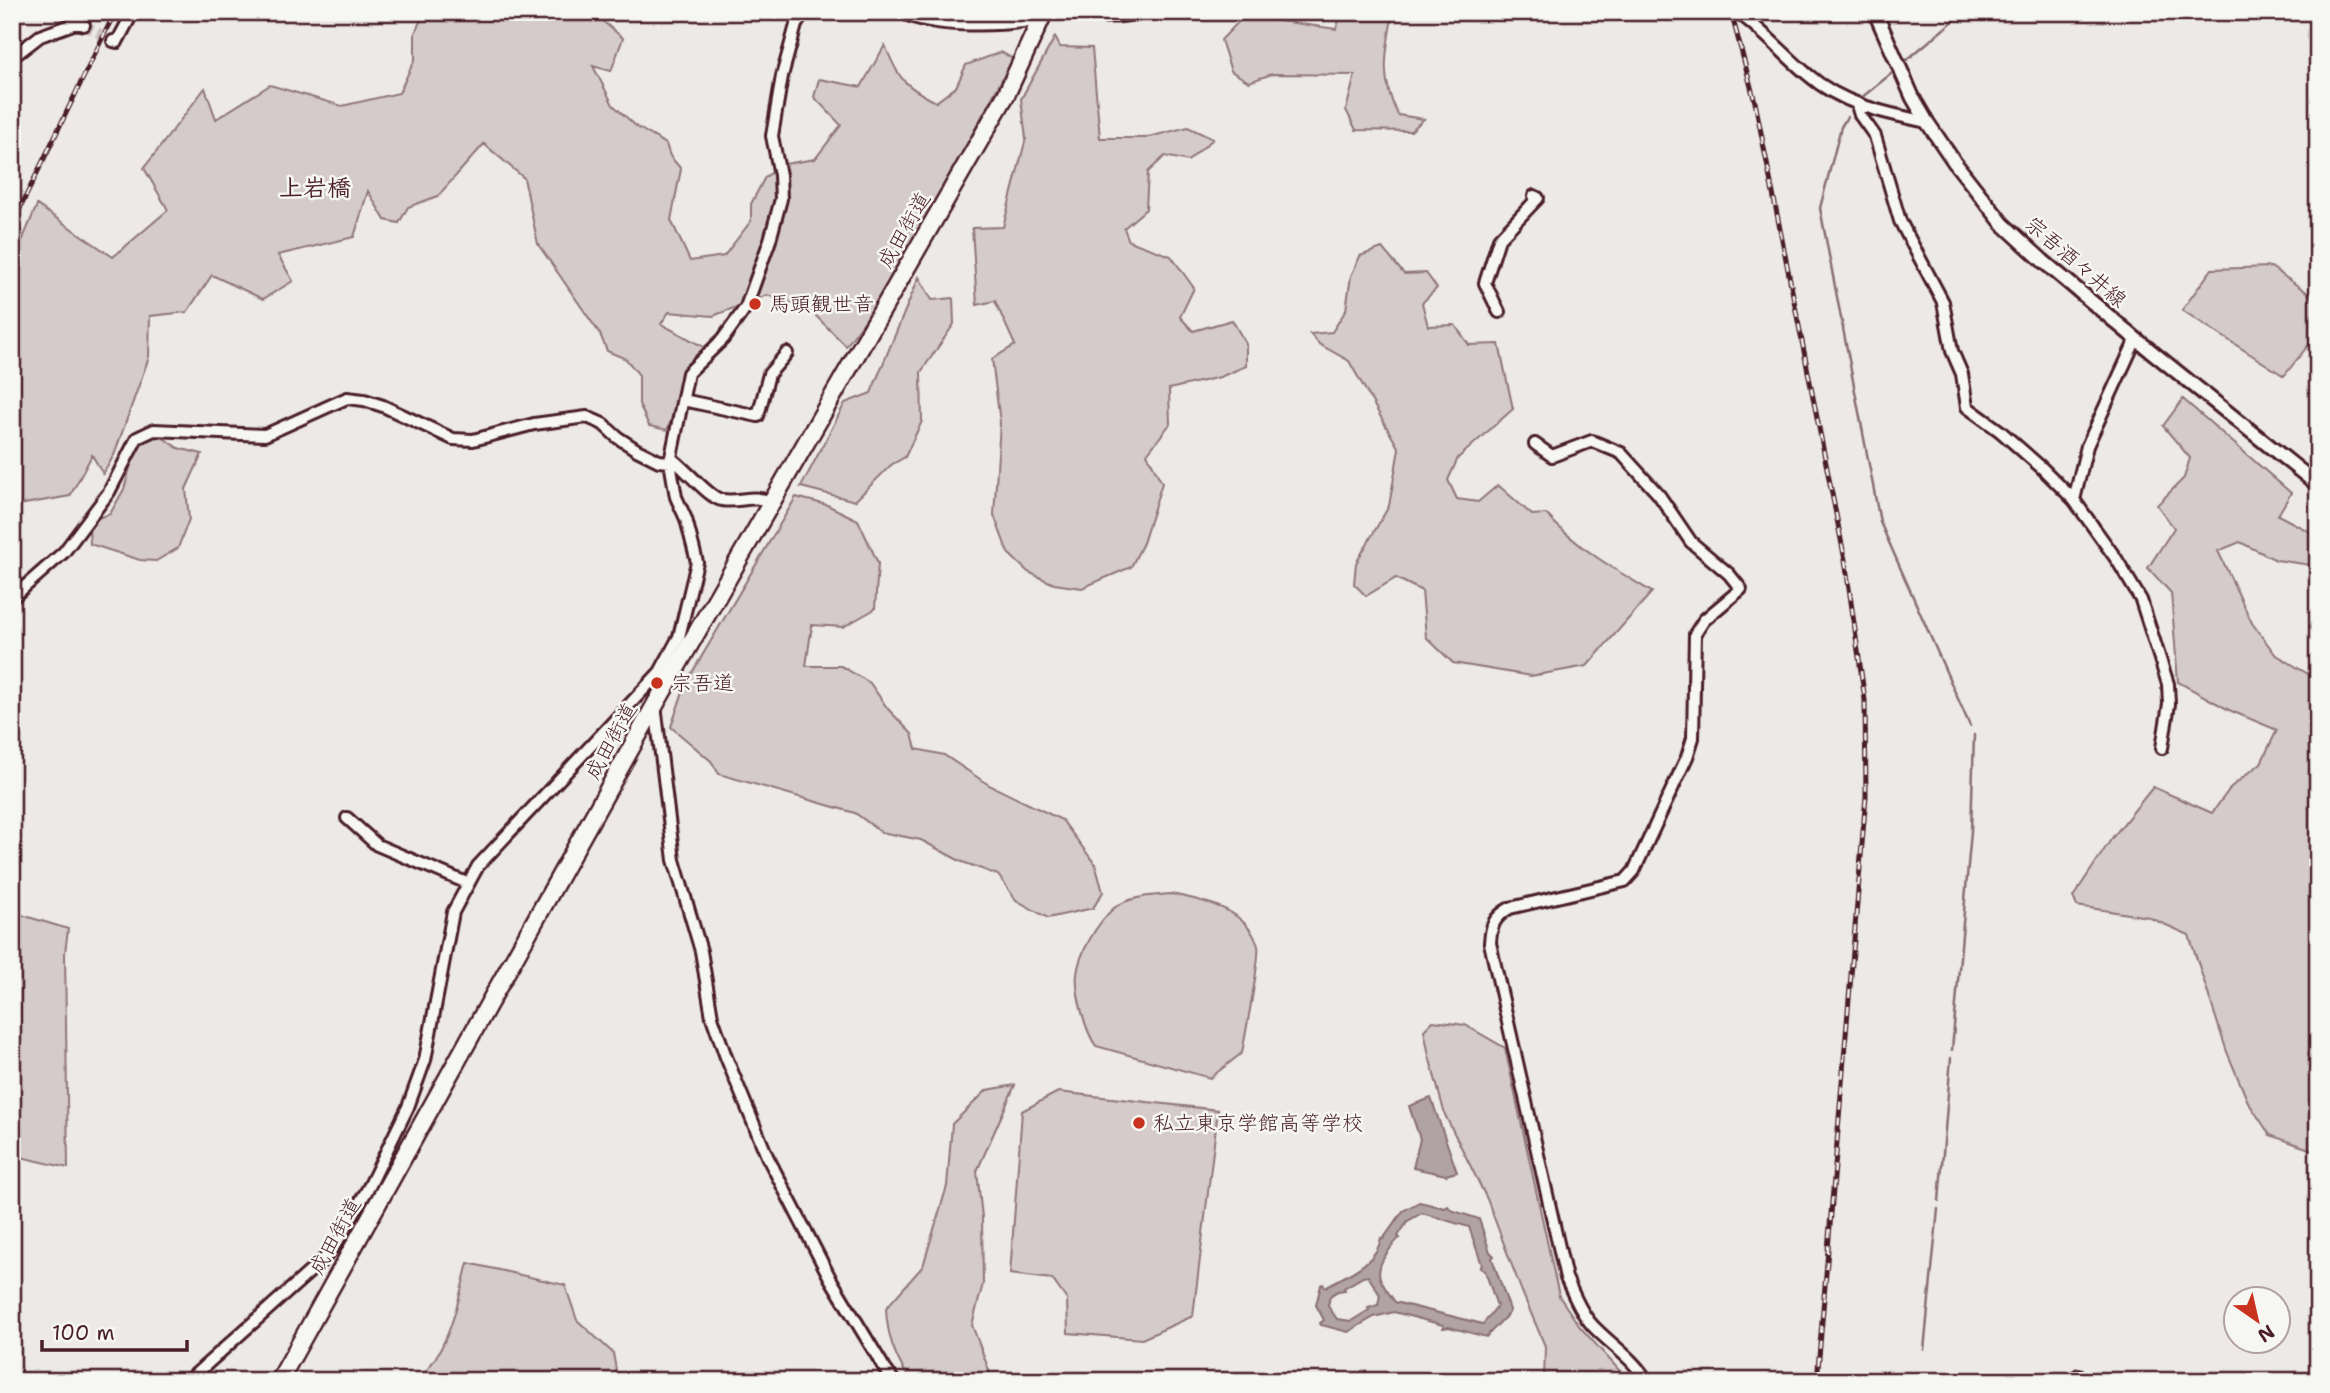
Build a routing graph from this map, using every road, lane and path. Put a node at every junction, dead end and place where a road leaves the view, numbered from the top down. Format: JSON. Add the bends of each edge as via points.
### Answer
{"nodes":[{"id":1,"x":81,"y":12,"type":"edge"},
{"id":2,"x":133,"y":12,"type":"edge"},
{"id":3,"x":804,"y":12,"type":"edge"},
{"id":4,"x":901,"y":12,"type":"edge"},
{"id":5,"x":1086,"y":12,"type":"edge"},
{"id":6,"x":1146,"y":12,"type":"edge"},
{"id":7,"x":1737,"y":12,"type":"edge"},
{"id":8,"x":1875,"y":12,"type":"edge"},
{"id":9,"x":1041,"y":16,"type":"edge"},
{"id":10,"x":113,"y":41,"type":"dead end"},
{"id":11,"x":12,"y":53,"type":"edge"},
{"id":12,"x":1857,"y":105,"type":"junction"},
{"id":13,"x":1927,"y":122,"type":"junction"},
{"id":14,"x":1534,"y":197,"type":"dead end"},
{"id":15,"x":1499,"y":312,"type":"dead end"},
{"id":16,"x":2136,"y":339,"type":"junction"},
{"id":17,"x":787,"y":353,"type":"dead end"},
{"id":18,"x":682,"y":400,"type":"junction"},
{"id":19,"x":1535,"y":444,"type":"dead end"},
{"id":20,"x":671,"y":460,"type":"junction"},
{"id":21,"x":2318,"y":485,"type":"edge"},
{"id":22,"x":2074,"y":500,"type":"junction"},
{"id":23,"x":772,"y":503,"type":"junction"},
{"id":24,"x":12,"y":598,"type":"edge"},
{"id":25,"x":663,"y":679,"type":"junction"},
{"id":26,"x":655,"y":705,"type":"junction"},
{"id":27,"x":2162,"y":748,"type":"dead end"},
{"id":28,"x":347,"y":818,"type":"dead end"},
{"id":29,"x":467,"y":883,"type":"junction"},
{"id":30,"x":188,"y":1381,"type":"edge"},
{"id":31,"x":279,"y":1381,"type":"edge"},
{"id":32,"x":894,"y":1381,"type":"edge"},
{"id":33,"x":1647,"y":1381,"type":"edge"}],
"edges":[{"from":1,"to":11,"type":"street","via":[[80,24],[40,36]]},
{"from":2,"to":10,"type":"street","via":[[117,43]]},
{"from":3,"to":18,"type":"street","via":[[782,76],[772,136],[780,199],[770,240],[746,307],[723,339],[688,373]]},
{"from":4,"to":9,"type":"street","via":[[934,22],[1010,23]]},
{"from":5,"to":6,"type":"street","via":[[1114,18]]},
{"from":7,"to":12,"type":"street","via":[[1808,75]]},
{"from":8,"to":13,"type":"main road","name":"宗吾酒々井線"},
{"from":9,"to":23,"type":"highway","name":"成田街道","via":[[1006,95]]},
{"from":12,"to":13,"type":"street"},
{"from":12,"to":22,"type":"street","via":[[1875,136],[1900,221],[1943,302],[1966,407],[2042,467]]},
{"from":13,"to":16,"type":"main road","name":"宗吾酒々井線","via":[[2003,224]]},
{"from":14,"to":15,"type":"street","via":[[1538,198],[1499,239],[1485,284]]},
{"from":16,"to":21,"type":"main road","name":"宗吾酒々井線"},
{"from":16,"to":22,"type":"street","via":[[2087,446]]},
{"from":17,"to":18,"type":"street","via":[[769,374],[758,416]]},
{"from":18,"to":20,"type":"street"},
{"from":19,"to":33,"type":"street","via":[[1552,456],[1592,441],[1621,453],[1659,495],[1691,542],[1741,589],[1704,620],[1695,634],[1693,738],[1634,871],[1625,881],[1510,908],[1496,916],[1490,928],[1566,1278],[1592,1325]]},
{"from":20,"to":23,"type":"street","via":[[721,500],[760,497]]},
{"from":20,"to":24,"type":"street","via":[[659,461],[637,450],[587,417],[534,424],[473,440],[453,439],[383,406],[347,398],[265,435],[154,430],[137,438],[109,492],[64,551]]},
{"from":20,"to":25,"type":"street","via":[[676,497],[697,562],[679,637]]},
{"from":22,"to":27,"type":"street","via":[[2141,600],[2168,684]]},
{"from":23,"to":25,"type":"highway","name":"成田街道"},
{"from":25,"to":26,"type":"highway","name":"成田街道"},
{"from":25,"to":29,"type":"street","via":[[478,866]]},
{"from":26,"to":31,"type":"highway","name":"成田街道"},
{"from":26,"to":32,"type":"street","via":[[674,860],[726,1057],[767,1156],[830,1278]]},
{"from":28,"to":29,"type":"street","via":[[377,845]]},
{"from":29,"to":30,"type":"street","via":[[453,912],[425,1060],[370,1185],[324,1259]]}]}
